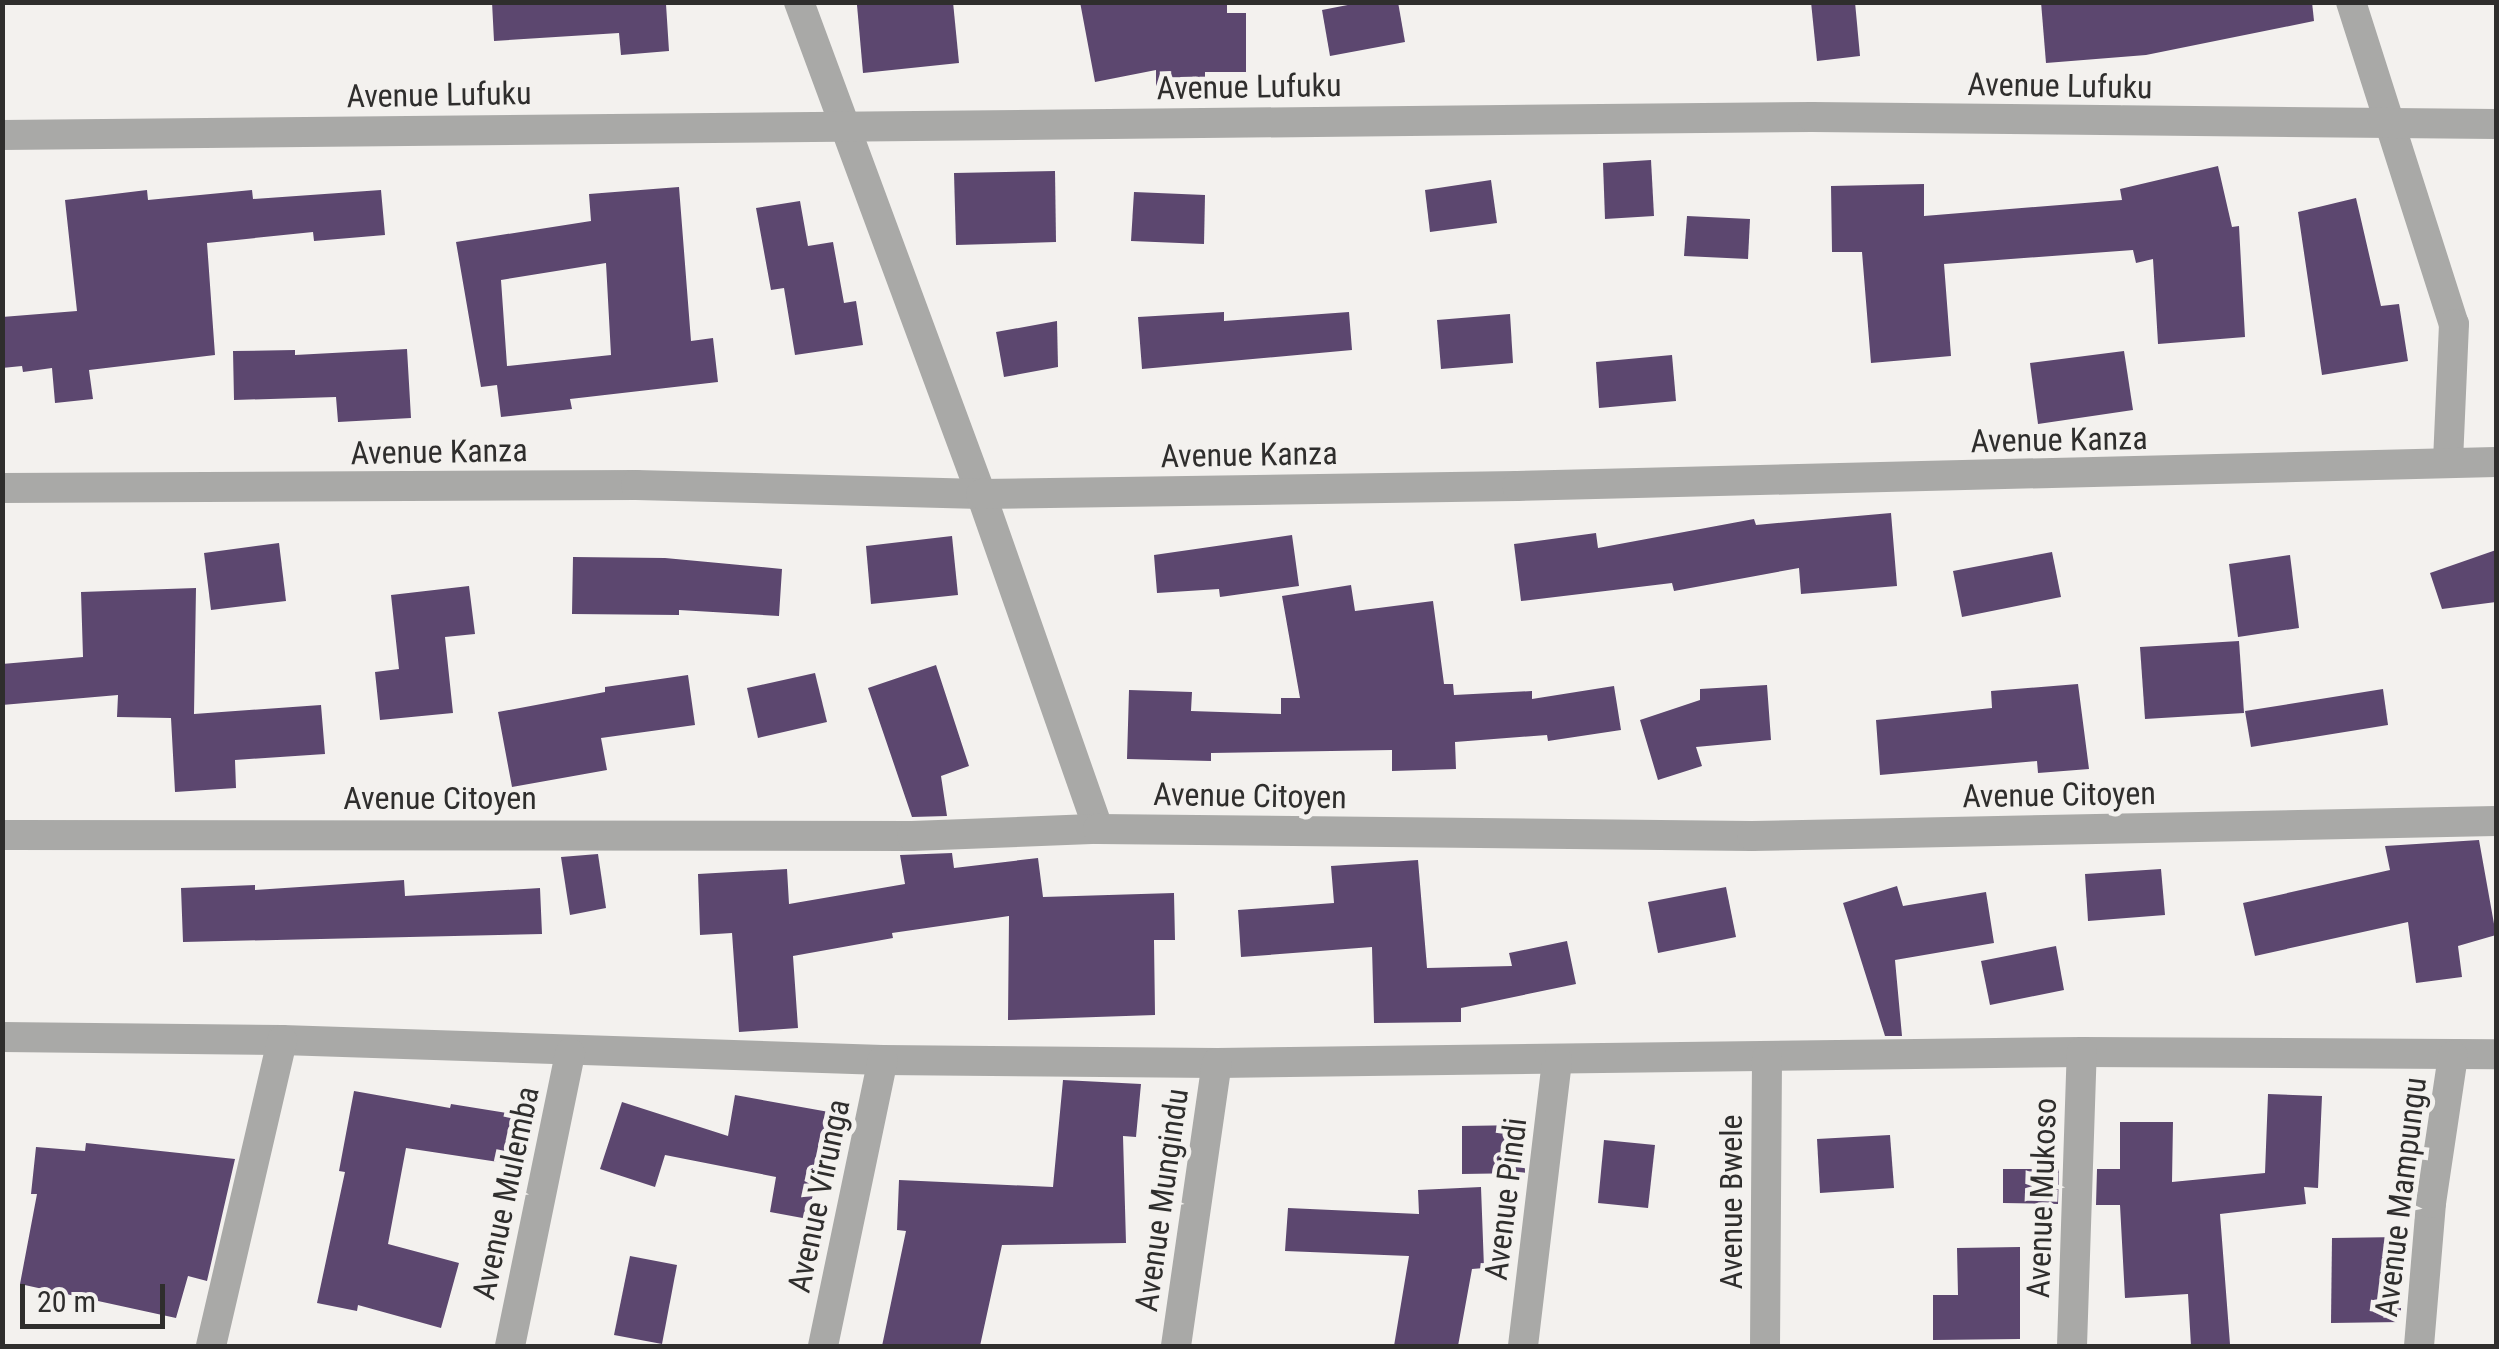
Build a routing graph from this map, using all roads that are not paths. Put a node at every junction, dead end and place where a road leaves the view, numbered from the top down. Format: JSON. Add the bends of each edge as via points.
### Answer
{"nodes":[{"id":1,"x":798,"y":2,"type":"edge"},
{"id":2,"x":2351,"y":2,"type":"edge"},
{"id":3,"x":2496,"y":124,"type":"edge"},
{"id":4,"x":844,"y":126,"type":"junction"},
{"id":5,"x":2389,"y":126,"type":"junction"},
{"id":6,"x":2,"y":135,"type":"edge"},
{"id":7,"x":2448,"y":461,"type":"junction"},
{"id":8,"x":2496,"y":462,"type":"edge"},
{"id":9,"x":2,"y":488,"type":"edge"},
{"id":10,"x":981,"y":494,"type":"junction"},
{"id":11,"x":2496,"y":820,"type":"edge"},
{"id":12,"x":1098,"y":829,"type":"junction"},
{"id":13,"x":2,"y":835,"type":"edge"},
{"id":14,"x":2,"y":1036,"type":"edge"},
{"id":15,"x":282,"y":1040,"type":"junction"},
{"id":16,"x":2082,"y":1052,"type":"junction"},
{"id":17,"x":570,"y":1053,"type":"junction"},
{"id":18,"x":2496,"y":1054,"type":"edge"},
{"id":19,"x":2453,"y":1056,"type":"junction"},
{"id":20,"x":1767,"y":1058,"type":"junction"},
{"id":21,"x":883,"y":1060,"type":"junction"},
{"id":22,"x":1558,"y":1060,"type":"junction"},
{"id":23,"x":1217,"y":1063,"type":"junction"},
{"id":24,"x":211,"y":1346,"type":"edge"},
{"id":25,"x":510,"y":1346,"type":"edge"},
{"id":26,"x":824,"y":1346,"type":"edge"},
{"id":27,"x":1176,"y":1346,"type":"edge"},
{"id":28,"x":1524,"y":1346,"type":"edge"},
{"id":29,"x":1765,"y":1346,"type":"edge"},
{"id":30,"x":2072,"y":1346,"type":"edge"},
{"id":31,"x":2419,"y":1346,"type":"edge"}],
"edges":[{"from":1,"to":4,"type":"street"},
{"from":2,"to":5,"type":"street"},
{"from":3,"to":5,"type":"street","name":"Avenue Lufuku"},
{"from":4,"to":5,"type":"street","name":"Avenue Lufuku","via":[[1812,117]]},
{"from":4,"to":6,"type":"street","name":"Avenue Lufuku"},
{"from":4,"to":10,"type":"street"},
{"from":5,"to":7,"type":"street","via":[[2454,324]]},
{"from":7,"to":8,"type":"street","name":"Avenue Kanza"},
{"from":7,"to":10,"type":"street","name":"Avenue Kanza","via":[[2332,469]]},
{"from":9,"to":10,"type":"street","name":"Avenue Kanza","via":[[636,485]]},
{"from":10,"to":12,"type":"street"},
{"from":11,"to":12,"type":"street","name":"Avenue Citoyen","via":[[1752,836]]},
{"from":12,"to":13,"type":"street","name":"Avenue Citoyen","via":[[912,836]]},
{"from":14,"to":15,"type":"street"},
{"from":15,"to":17,"type":"street"},
{"from":15,"to":24,"type":"street"},
{"from":16,"to":19,"type":"street"},
{"from":16,"to":20,"type":"street"},
{"from":16,"to":30,"type":"street","name":"Avenue Mukoso"},
{"from":17,"to":21,"type":"street"},
{"from":17,"to":25,"type":"street","name":"Avenue Mulemba"},
{"from":18,"to":19,"type":"street"},
{"from":19,"to":31,"type":"street","name":"Avenue Mampungu"},
{"from":20,"to":22,"type":"street"},
{"from":20,"to":29,"type":"street","name":"Avenue Bwele"},
{"from":21,"to":23,"type":"street"},
{"from":21,"to":26,"type":"street","name":"Avenue Virunga"},
{"from":22,"to":23,"type":"street"},
{"from":22,"to":28,"type":"street","name":"Avenue Pindi"},
{"from":23,"to":27,"type":"street","name":"Avenue Mungindu"}]}
